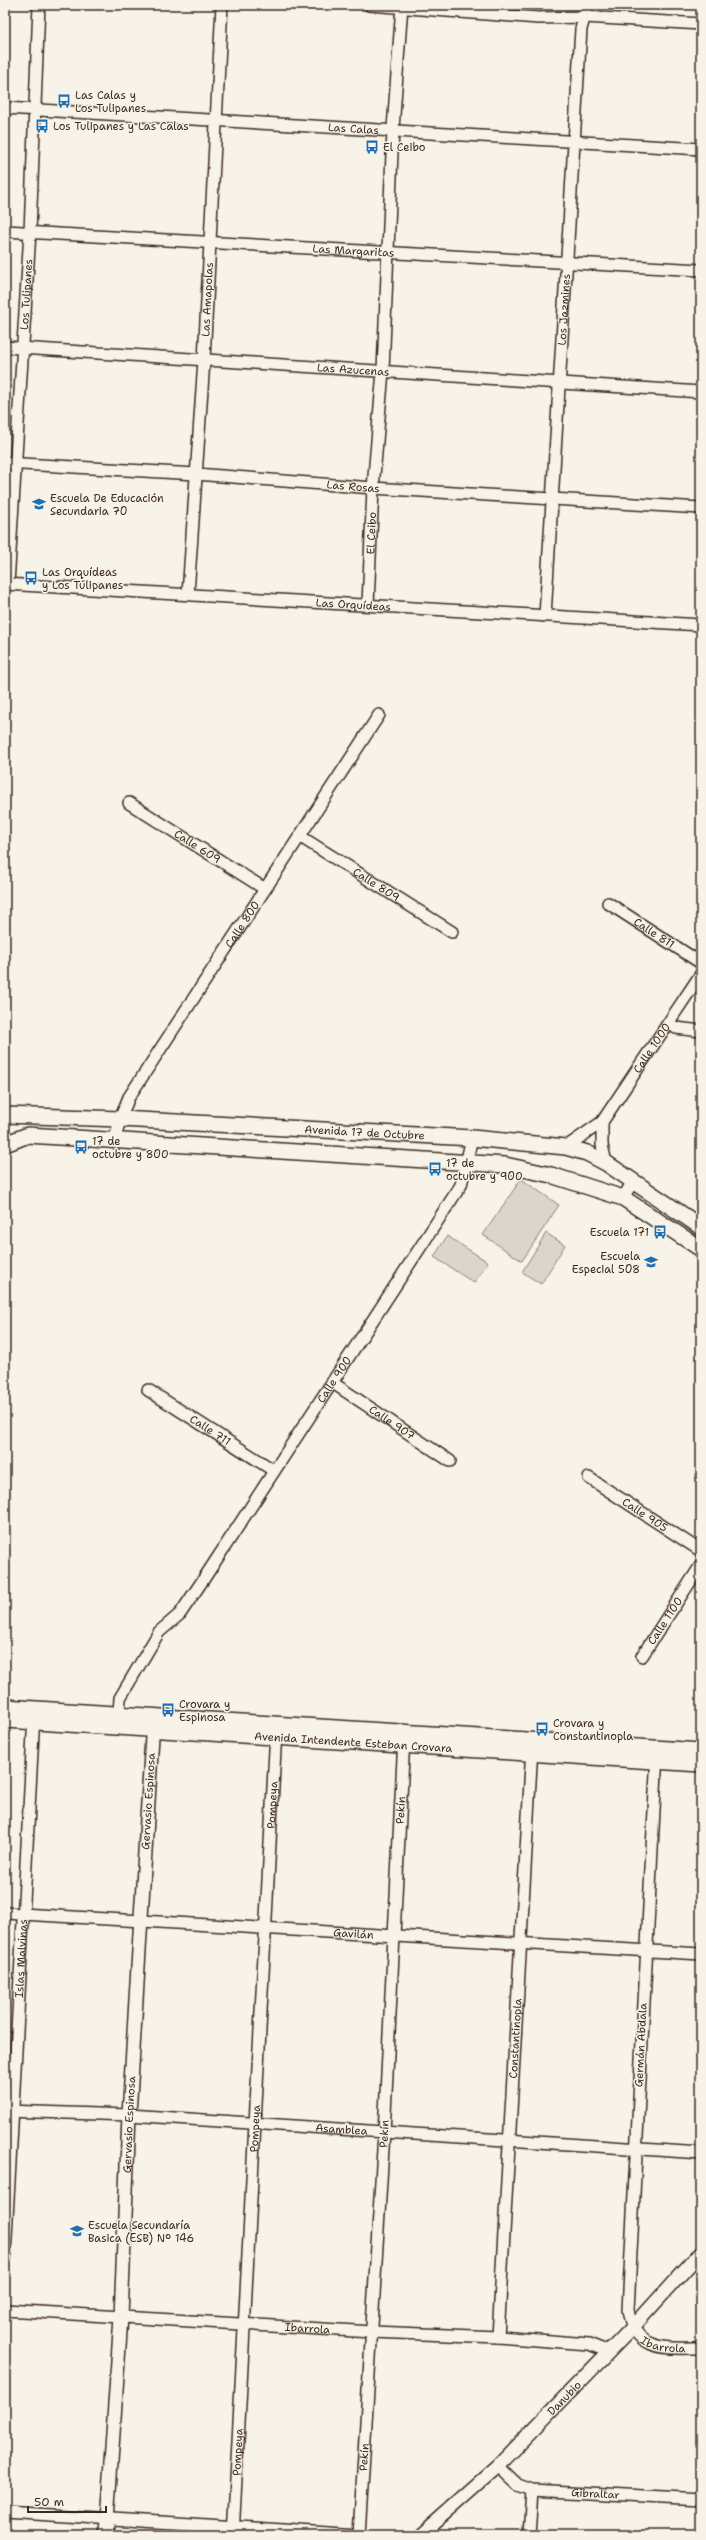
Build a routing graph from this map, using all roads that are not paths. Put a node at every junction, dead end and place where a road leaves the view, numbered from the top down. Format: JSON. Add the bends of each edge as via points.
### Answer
{"nodes":[{"id":1,"x":39,"y":5,"type":"edge"},
{"id":2,"x":222,"y":5,"type":"edge"},
{"id":3,"x":369,"y":5,"type":"edge"},
{"id":4,"x":588,"y":5,"type":"edge"},
{"id":5,"x":402,"y":6,"type":"edge"},
{"id":6,"x":585,"y":17,"type":"junction"},
{"id":7,"x":701,"y":24,"type":"edge"},
{"id":8,"x":5,"y":108,"type":"edge"},
{"id":9,"x":33,"y":110,"type":"junction"},
{"id":10,"x":215,"y":119,"type":"junction"},
{"id":11,"x":393,"y":129,"type":"junction"},
{"id":12,"x":576,"y":143,"type":"junction"},
{"id":13,"x":701,"y":149,"type":"edge"},
{"id":14,"x":5,"y":231,"type":"edge"},
{"id":15,"x":30,"y":232,"type":"junction"},
{"id":16,"x":208,"y":243,"type":"junction"},
{"id":17,"x":387,"y":253,"type":"junction"},
{"id":18,"x":566,"y":262,"type":"junction"},
{"id":19,"x":701,"y":270,"type":"edge"},
{"id":20,"x":5,"y":347,"type":"edge"},
{"id":21,"x":23,"y":348,"type":"junction"},
{"id":22,"x":204,"y":360,"type":"junction"},
{"id":23,"x":383,"y":370,"type":"junction"},
{"id":24,"x":560,"y":382,"type":"junction"},
{"id":25,"x":701,"y":392,"type":"edge"},
{"id":26,"x":10,"y":463,"type":"edge"},
{"id":27,"x":196,"y":474,"type":"junction"},
{"id":28,"x":373,"y":488,"type":"junction"},
{"id":29,"x":552,"y":499,"type":"junction"},
{"id":30,"x":701,"y":508,"type":"edge"},
{"id":31,"x":6,"y":584,"type":"edge"},
{"id":32,"x":188,"y":594,"type":"junction"},
{"id":33,"x":368,"y":605,"type":"junction"},
{"id":34,"x":545,"y":616,"type":"junction"},
{"id":35,"x":701,"y":625,"type":"edge"},
{"id":36,"x":379,"y":714,"type":"dead end"},
{"id":37,"x":129,"y":803,"type":"dead end"},
{"id":38,"x":301,"y":837,"type":"junction"},
{"id":39,"x":265,"y":889,"type":"junction"},
{"id":40,"x":608,"y":903,"type":"dead end"},
{"id":41,"x":452,"y":932,"type":"dead end"},
{"id":42,"x":701,"y":962,"type":"edge"},
{"id":43,"x":701,"y":974,"type":"edge"},
{"id":44,"x":669,"y":1023,"type":"junction"},
{"id":45,"x":701,"y":1031,"type":"edge"},
{"id":46,"x":5,"y":1115,"type":"edge"},
{"id":47,"x":120,"y":1119,"type":"junction"},
{"id":48,"x":602,"y":1122,"type":"junction"},
{"id":49,"x":472,"y":1138,"type":"junction"},
{"id":50,"x":115,"y":1139,"type":"junction"},
{"id":51,"x":5,"y":1144,"type":"edge"},
{"id":52,"x":566,"y":1147,"type":"junction"},
{"id":53,"x":468,"y":1163,"type":"junction"},
{"id":54,"x":606,"y":1163,"type":"junction"},
{"id":55,"x":633,"y":1180,"type":"junction"},
{"id":56,"x":623,"y":1198,"type":"junction"},
{"id":57,"x":701,"y":1227,"type":"edge"},
{"id":58,"x":701,"y":1248,"type":"edge"},
{"id":59,"x":333,"y":1383,"type":"junction"},
{"id":60,"x":148,"y":1390,"type":"dead end"},
{"id":61,"x":450,"y":1461,"type":"dead end"},
{"id":62,"x":273,"y":1470,"type":"junction"},
{"id":63,"x":589,"y":1478,"type":"dead end"},
{"id":64,"x":701,"y":1551,"type":"edge"},
{"id":65,"x":701,"y":1566,"type":"edge"},
{"id":66,"x":642,"y":1656,"type":"dead end"},
{"id":67,"x":5,"y":1707,"type":"edge"},
{"id":68,"x":119,"y":1713,"type":"junction"},
{"id":69,"x":34,"y":1715,"type":"junction"},
{"id":70,"x":153,"y":1715,"type":"junction"},
{"id":71,"x":5,"y":1720,"type":"edge"},
{"id":72,"x":152,"y":1730,"type":"junction"},
{"id":73,"x":276,"y":1730,"type":"junction"},
{"id":74,"x":404,"y":1738,"type":"junction"},
{"id":75,"x":532,"y":1746,"type":"junction"},
{"id":76,"x":701,"y":1751,"type":"edge"},
{"id":77,"x":657,"y":1755,"type":"junction"},
{"id":78,"x":701,"y":1764,"type":"edge"},
{"id":79,"x":5,"y":1913,"type":"edge"},
{"id":80,"x":25,"y":1914,"type":"junction"},
{"id":81,"x":141,"y":1920,"type":"junction"},
{"id":82,"x":266,"y":1927,"type":"junction"},
{"id":83,"x":394,"y":1935,"type":"junction"},
{"id":84,"x":520,"y":1943,"type":"junction"},
{"id":85,"x":645,"y":1951,"type":"junction"},
{"id":86,"x":701,"y":1954,"type":"edge"},
{"id":87,"x":9,"y":2112,"type":"edge"},
{"id":88,"x":129,"y":2115,"type":"junction"},
{"id":89,"x":254,"y":2123,"type":"junction"},
{"id":90,"x":384,"y":2133,"type":"junction"},
{"id":91,"x":508,"y":2141,"type":"junction"},
{"id":92,"x":636,"y":2150,"type":"junction"},
{"id":93,"x":701,"y":2153,"type":"edge"},
{"id":94,"x":701,"y":2252,"type":"edge"},
{"id":95,"x":5,"y":2256,"type":"edge"},
{"id":96,"x":5,"y":2310,"type":"edge"},
{"id":97,"x":121,"y":2317,"type":"junction"},
{"id":98,"x":246,"y":2324,"type":"junction"},
{"id":99,"x":633,"y":2328,"type":"junction"},
{"id":100,"x":372,"y":2332,"type":"junction"},
{"id":101,"x":498,"y":2337,"type":"junction"},
{"id":102,"x":701,"y":2348,"type":"edge"},
{"id":103,"x":609,"y":2352,"type":"junction"},
{"id":104,"x":498,"y":2466,"type":"junction"},
{"id":105,"x":532,"y":2490,"type":"junction"},
{"id":106,"x":701,"y":2499,"type":"edge"},
{"id":107,"x":5,"y":2512,"type":"edge"},
{"id":108,"x":107,"y":2520,"type":"junction"},
{"id":109,"x":233,"y":2530,"type":"edge"},
{"id":110,"x":106,"y":2535,"type":"edge"},
{"id":111,"x":359,"y":2535,"type":"edge"},
{"id":112,"x":420,"y":2535,"type":"edge"},
{"id":113,"x":529,"y":2535,"type":"edge"}],
"edges":[{"from":1,"to":9,"type":"street","name":"Los Tulipanes"},
{"from":2,"to":10,"type":"street","name":"Las Amapolas"},
{"from":3,"to":5,"type":"street"},
{"from":4,"to":6,"type":"street","name":"Los Jazmines"},
{"from":5,"to":6,"type":"street","via":[[538,18]]},
{"from":5,"to":11,"type":"street","name":"El Ceibo"},
{"from":6,"to":7,"type":"street"},
{"from":6,"to":12,"type":"street","name":"Los Jazmines","via":[[581,28]]},
{"from":8,"to":9,"type":"street","name":"Las Calas"},
{"from":9,"to":10,"type":"street","name":"Las Calas"},
{"from":9,"to":15,"type":"street","name":"Los Tulipanes"},
{"from":10,"to":11,"type":"street","name":"Las Calas"},
{"from":10,"to":16,"type":"street","name":"Las Amapolas"},
{"from":11,"to":12,"type":"street","name":"Las Calas"},
{"from":11,"to":17,"type":"street","name":"El Ceibo"},
{"from":12,"to":13,"type":"street","name":"Las Calas"},
{"from":12,"to":18,"type":"street","name":"Los Jazmines"},
{"from":14,"to":15,"type":"street","name":"Las Margaritas"},
{"from":15,"to":16,"type":"street","name":"Las Margaritas"},
{"from":15,"to":21,"type":"street","name":"Los Tulipanes"},
{"from":16,"to":17,"type":"street","name":"Las Margaritas"},
{"from":16,"to":22,"type":"street","name":"Las Amapolas"},
{"from":17,"to":18,"type":"street","name":"Las Margaritas"},
{"from":17,"to":23,"type":"street","name":"El Ceibo"},
{"from":18,"to":19,"type":"street","name":"Las Margaritas"},
{"from":18,"to":24,"type":"street","name":"Los Jazmines"},
{"from":20,"to":21,"type":"street","name":"Las Azucenas"},
{"from":21,"to":22,"type":"street","name":"Las Azucenas"},
{"from":21,"to":26,"type":"street","name":"Los Tulipanes"},
{"from":22,"to":23,"type":"street","name":"Las Azucenas"},
{"from":22,"to":27,"type":"street","name":"Las Amapolas"},
{"from":23,"to":24,"type":"street","name":"Las Azucenas"},
{"from":23,"to":28,"type":"street","name":"El Ceibo"},
{"from":24,"to":25,"type":"street","name":"Las Azucenas"},
{"from":24,"to":29,"type":"street","name":"Los Jazmines"},
{"from":26,"to":27,"type":"street","name":"Las Rosas"},
{"from":26,"to":31,"type":"street","name":"Los Tulipanes"},
{"from":27,"to":28,"type":"street","name":"Las Rosas"},
{"from":27,"to":32,"type":"street","name":"Las Amapolas"},
{"from":28,"to":29,"type":"street","name":"Las Rosas"},
{"from":28,"to":33,"type":"street","name":"El Ceibo"},
{"from":29,"to":30,"type":"street","name":"Las Rosas"},
{"from":29,"to":34,"type":"street","name":"Los Jazmines"},
{"from":31,"to":32,"type":"street","name":"Las Orquídeas"},
{"from":32,"to":33,"type":"street","name":"Las Orquídeas"},
{"from":33,"to":34,"type":"street","name":"Las Orquídeas"},
{"from":34,"to":35,"type":"street","name":"Las Orquídeas"},
{"from":36,"to":38,"type":"street","name":"Calle 800"},
{"from":37,"to":39,"type":"street","name":"Calle 609"},
{"from":38,"to":39,"type":"street","name":"Calle 800"},
{"from":38,"to":41,"type":"street","name":"Calle 809"},
{"from":39,"to":47,"type":"street","name":"Calle 800","via":[[129,1097]]},
{"from":40,"to":42,"type":"street","name":"Calle 811"},
{"from":43,"to":44,"type":"street","name":"Calle 1000"},
{"from":44,"to":45,"type":"street","via":[[676,1028]]},
{"from":44,"to":48,"type":"street","name":"Calle 1000"},
{"from":46,"to":47,"type":"main road","name":"Avenida 17 de Octubre"},
{"from":47,"to":49,"type":"main road","name":"Avenida 17 de Octubre"},
{"from":47,"to":50,"type":"street","name":"Calle 800"},
{"from":48,"to":52,"type":"street","name":"Calle 1000"},
{"from":48,"to":54,"type":"street","via":[[602,1145]]},
{"from":49,"to":52,"type":"main road","name":"Avenida 17 de Octubre"},
{"from":49,"to":53,"type":"street","name":"Calle 900"},
{"from":50,"to":51,"type":"main road","name":"Avenida 17 de Octubre","via":[[28,1135]]},
{"from":50,"to":53,"type":"main road","name":"Avenida 17 de Octubre"},
{"from":52,"to":54,"type":"main road","name":"Avenida 17 de Octubre","via":[[587,1153]]},
{"from":53,"to":56,"type":"main road","name":"Avenida 17 de Octubre","via":[[505,1165],[551,1175]]},
{"from":53,"to":59,"type":"street","name":"Calle 900","via":[[461,1184]]},
{"from":54,"to":55,"type":"main road","name":"Avenida 17 de Octubre"},
{"from":55,"to":56,"type":"street"},
{"from":55,"to":57,"type":"main road","name":"Avenida 17 de Octubre"},
{"from":56,"to":58,"type":"main road","name":"Avenida 17 de Octubre"},
{"from":59,"to":61,"type":"street","name":"Calle 907"},
{"from":59,"to":62,"type":"street","name":"Calle 900"},
{"from":60,"to":62,"type":"street","name":"Calle 711"},
{"from":62,"to":68,"type":"street","name":"Calle 900","via":[[180,1614],[159,1632],[120,1698]]},
{"from":63,"to":64,"type":"street","name":"Calle 905"},
{"from":65,"to":66,"type":"street","name":"Calle 1100"},
{"from":67,"to":69,"type":"main road","name":"Avenida Intendente Esteban Crovara"},
{"from":68,"to":69,"type":"main road","name":"Avenida Intendente Esteban Crovara"},
{"from":68,"to":70,"type":"main road","name":"Avenida Intendente Esteban Crovara"},
{"from":69,"to":71,"type":"main road","name":"Avenida Intendente Esteban Crovara"},
{"from":69,"to":72,"type":"main road","name":"Avenida Intendente Esteban Crovara"},
{"from":69,"to":80,"type":"street","name":"Islas Malvinas"},
{"from":70,"to":72,"type":"street","name":"Gervasio Espinosa"},
{"from":70,"to":73,"type":"main road","name":"Avenida Intendente Esteban Crovara"},
{"from":72,"to":73,"type":"main road","name":"Avenida Intendente Esteban Crovara"},
{"from":72,"to":81,"type":"street","name":"Gervasio Espinosa"},
{"from":73,"to":74,"type":"main road","name":"Avenida Intendente Esteban Crovara"},
{"from":73,"to":82,"type":"street","name":"Pompeya"},
{"from":74,"to":75,"type":"main road","name":"Avenida Intendente Esteban Crovara"},
{"from":74,"to":83,"type":"street","name":"Pekín"},
{"from":75,"to":77,"type":"main road","name":"Avenida Intendente Esteban Crovara"},
{"from":75,"to":84,"type":"street","name":"Constantinopla"},
{"from":76,"to":77,"type":"main road","name":"Avenida Intendente Esteban Crovara"},
{"from":77,"to":78,"type":"main road","name":"Avenida Intendente Esteban Crovara"},
{"from":77,"to":85,"type":"street","name":"Germán Abdala"},
{"from":79,"to":80,"type":"street","name":"Gavilán"},
{"from":80,"to":81,"type":"street","name":"Gavilán"},
{"from":80,"to":87,"type":"street","name":"Islas Malvinas"},
{"from":81,"to":82,"type":"street","name":"Gavilán"},
{"from":81,"to":88,"type":"street","name":"Gervasio Espinosa"},
{"from":82,"to":83,"type":"street","name":"Gavilán"},
{"from":82,"to":89,"type":"street","name":"Pompeya"},
{"from":83,"to":84,"type":"street","name":"Gavilán"},
{"from":83,"to":90,"type":"street","name":"Pekín"},
{"from":84,"to":85,"type":"street","name":"Gavilán"},
{"from":84,"to":91,"type":"street","name":"Constantinopla"},
{"from":85,"to":86,"type":"street","name":"Gavilán"},
{"from":85,"to":92,"type":"street","name":"Germán Abdala"},
{"from":87,"to":88,"type":"street","name":"Asamblea"},
{"from":87,"to":95,"type":"street","name":"Islas Malvinas"},
{"from":88,"to":89,"type":"street","name":"Asamblea"},
{"from":88,"to":97,"type":"street","name":"Gervasio Espinosa"},
{"from":89,"to":90,"type":"street","name":"Asamblea"},
{"from":89,"to":98,"type":"street","name":"Pompeya"},
{"from":90,"to":91,"type":"street","name":"Asamblea"},
{"from":90,"to":100,"type":"street","name":"Pekín"},
{"from":91,"to":92,"type":"street","name":"Asamblea"},
{"from":91,"to":101,"type":"street","name":"Constantinopla"},
{"from":92,"to":93,"type":"street","name":"Asamblea"},
{"from":92,"to":99,"type":"street","name":"Germán Abdala","via":[[628,2310]]},
{"from":94,"to":99,"type":"street","name":"Danubio"},
{"from":96,"to":97,"type":"street","name":"Ibarrola"},
{"from":97,"to":98,"type":"street","name":"Ibarrola"},
{"from":97,"to":108,"type":"street","name":"Gervasio Espinosa"},
{"from":98,"to":100,"type":"street","name":"Ibarrola"},
{"from":98,"to":109,"type":"street","name":"Pompeya"},
{"from":99,"to":102,"type":"street","name":"Ibarrola","via":[[640,2338],[657,2347]]},
{"from":99,"to":103,"type":"street","name":"Danubio"},
{"from":100,"to":101,"type":"street","name":"Ibarrola"},
{"from":100,"to":111,"type":"street","name":"Pekín"},
{"from":101,"to":103,"type":"street","name":"Ibarrola","via":[[590,2344]]},
{"from":103,"to":104,"type":"street","name":"Danubio"},
{"from":104,"to":105,"type":"street","name":"Gibraltar","via":[[518,2485]]},
{"from":104,"to":112,"type":"street","name":"Danubio"},
{"from":105,"to":106,"type":"street","name":"Gibraltar"},
{"from":105,"to":113,"type":"street"},
{"from":107,"to":108,"type":"street"},
{"from":108,"to":109,"type":"street"},
{"from":108,"to":110,"type":"street","name":"Gervasio Espinosa"},
{"from":109,"to":111,"type":"street"}]}
